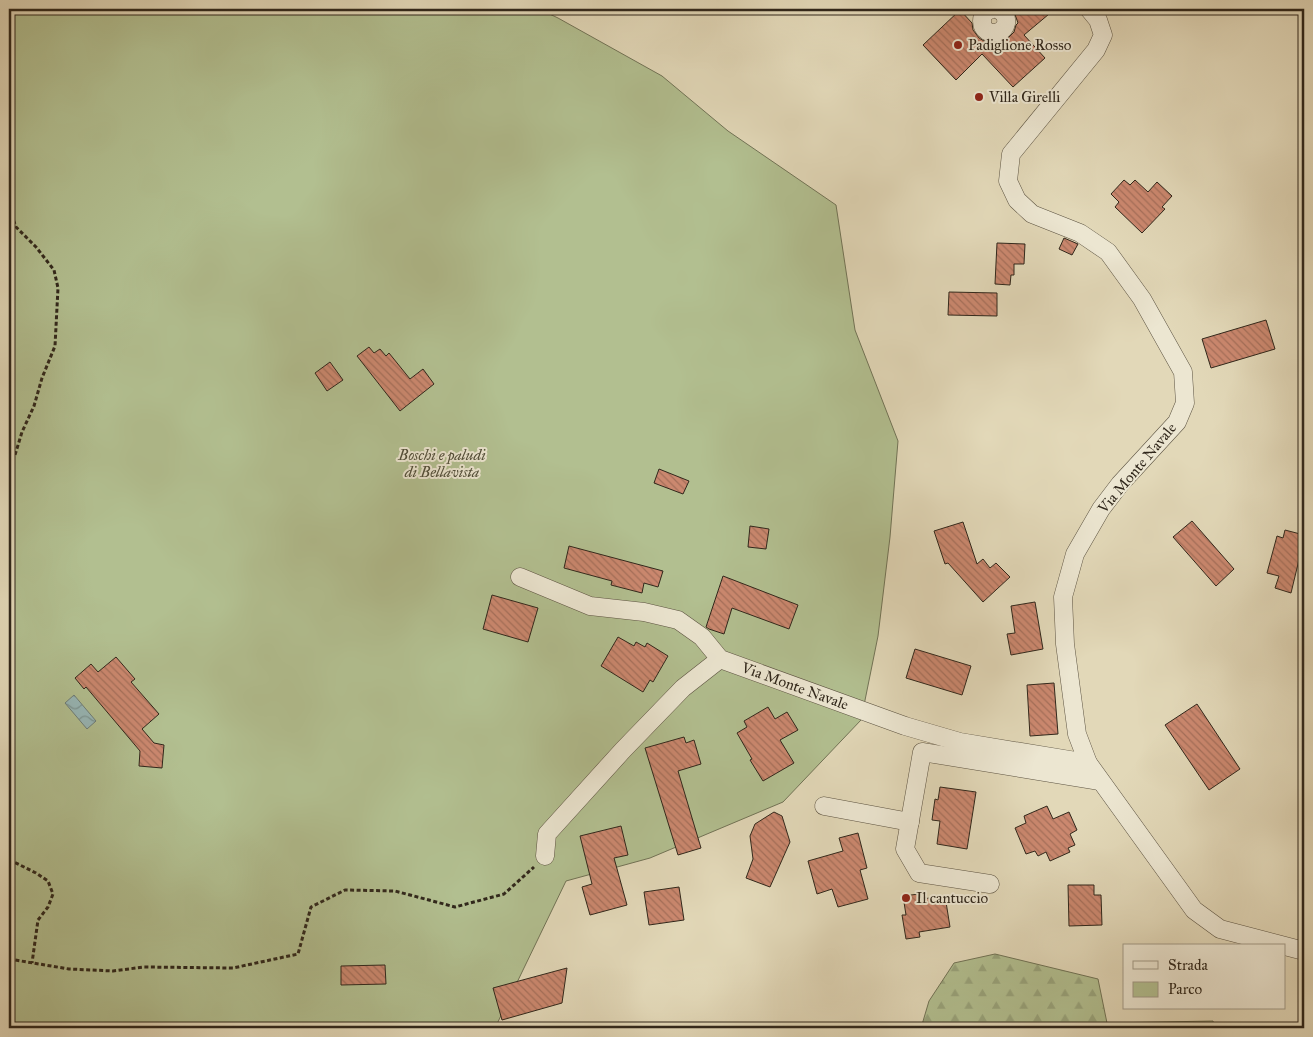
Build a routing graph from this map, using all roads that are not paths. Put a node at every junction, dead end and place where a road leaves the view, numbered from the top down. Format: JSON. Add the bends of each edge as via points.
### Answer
{"nodes":[{"id":1,"x":1089,"y":9,"type":"edge"},
{"id":2,"x":520,"y":577,"type":"dead end"},
{"id":3,"x":720,"y":659,"type":"junction"},
{"id":4,"x":1088,"y":763,"type":"junction"},
{"id":5,"x":1100,"y":781,"type":"junction"},
{"id":6,"x":824,"y":806,"type":"dead end"},
{"id":7,"x":910,"y":822,"type":"junction"},
{"id":8,"x":546,"y":856,"type":"road end"},
{"id":9,"x":990,"y":884,"type":"dead end"},
{"id":10,"x":1280,"y":944,"type":"edge"},
{"id":11,"x":1286,"y":946,"type":"edge"},
{"id":12,"x":1304,"y":950,"type":"edge"}],
"edges":[{"from":1,"to":4,"type":"street","name":"Via Monte Navale","via":[[1098,20],[1103,35],[1096,50],[1011,154],[1008,181],[1017,200],[1032,214],[1080,233],[1108,252],[1142,299],[1183,372],[1185,403],[1177,422],[1101,509],[1075,554],[1063,597],[1064,644],[1076,734]]},
{"from":2,"to":3,"type":"street","via":[[590,606],[644,612],[678,620],[702,637]]},
{"from":3,"to":4,"type":"street","name":"Via Monte Navale","via":[[905,726],[960,742]]},
{"from":3,"to":8,"type":"street","via":[[683,688],[547,834]]},
{"from":4,"to":5,"type":"street","name":"Via Monte Navale"},
{"from":5,"to":7,"type":"street","via":[[922,752]]},
{"from":5,"to":10,"type":"street","name":"Via Monte Navale","via":[[1194,910],[1220,929]]},
{"from":6,"to":7,"type":"street"},
{"from":7,"to":9,"type":"street","via":[[905,850],[919,873]]},
{"from":11,"to":12,"type":"street","name":"Via Monte Navale"}]}
